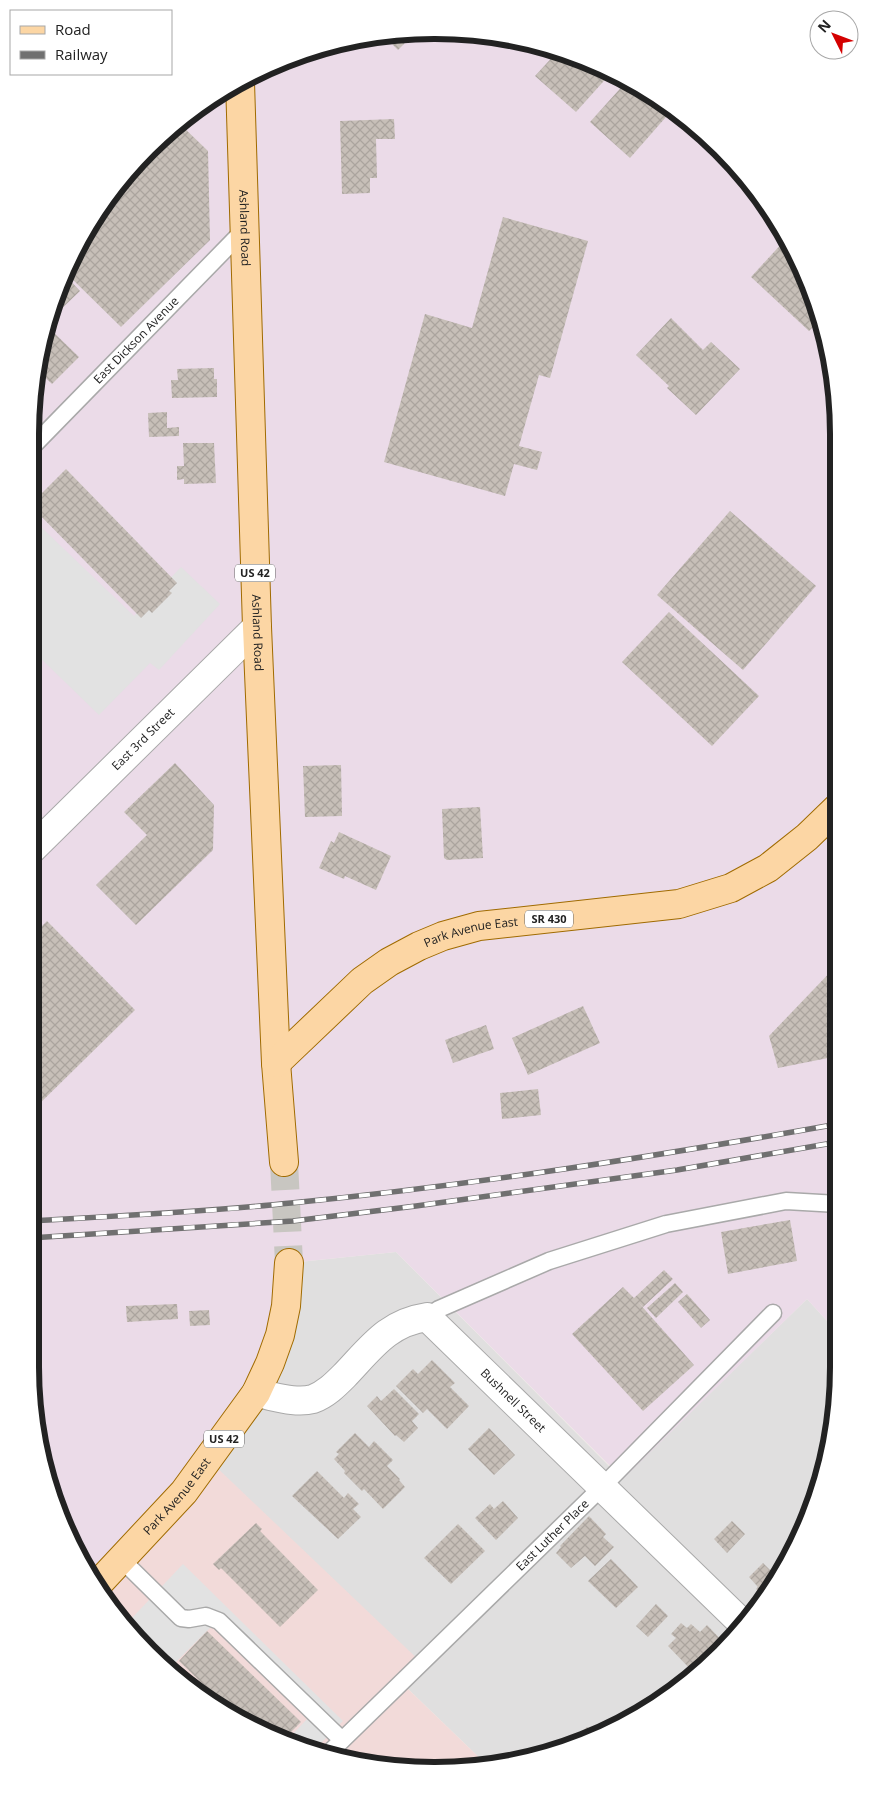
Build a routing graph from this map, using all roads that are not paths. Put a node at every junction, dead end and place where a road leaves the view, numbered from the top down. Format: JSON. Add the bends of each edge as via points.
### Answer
{"nodes":[{"id":1,"x":240,"y":90,"type":"edge"},
{"id":2,"x":243,"y":231,"type":"junction"},
{"id":3,"x":39,"y":440,"type":"edge"},
{"id":4,"x":256,"y":627,"type":"junction"},
{"id":5,"x":830,"y":815,"type":"edge"},
{"id":6,"x":39,"y":842,"type":"edge"},
{"id":7,"x":276,"y":1063,"type":"junction"},
{"id":8,"x":284,"y":1162,"type":"tunnel mouth"},
{"id":9,"x":830,"y":1204,"type":"edge"},
{"id":10,"x":289,"y":1263,"type":"tunnel mouth"},
{"id":11,"x":772,"y":1313,"type":"dead end"},
{"id":12,"x":427,"y":1317,"type":"junction"},
{"id":13,"x":256,"y":1393,"type":"junction"},
{"id":14,"x":602,"y":1487,"type":"junction"},
{"id":15,"x":121,"y":1559,"type":"junction"},
{"id":16,"x":102,"y":1580,"type":"edge"},
{"id":17,"x":738,"y":1619,"type":"edge"},
{"id":18,"x":342,"y":1740,"type":"junction"},
{"id":19,"x":333,"y":1749,"type":"edge"}],
"edges":[{"from":1,"to":2,"type":"main road","name":"Ashland Road","number":"US 42"},
{"from":2,"to":3,"type":"lane","name":"East Dickson Avenue"},
{"from":2,"to":4,"type":"main road","name":"Ashland Road","number":"US 42"},
{"from":4,"to":6,"type":"street","name":"East 3rd Street"},
{"from":4,"to":7,"type":"main road","name":"Ashland Road","number":"US 42"},
{"from":5,"to":7,"type":"main road","name":"Park Avenue East","number":"SR 430","via":[[768,868],[731,888],[679,904],[479,926],[419,946],[362,981]]},
{"from":7,"to":8,"type":"main road","number":"US 42"},
{"from":9,"to":12,"type":"lane","via":[[786,1201],[666,1224],[549,1261]]},
{"from":10,"to":13,"type":"main road","name":"Park Avenue East","number":"US 42","via":[[280,1335]]},
{"from":11,"to":14,"type":"lane","name":"East Luther Place"},
{"from":12,"to":13,"type":"street","via":[[406,1322],[386,1332],[329,1391],[312,1399],[291,1400]]},
{"from":12,"to":14,"type":"street","name":"Bushnell Street"},
{"from":13,"to":15,"type":"main road","name":"Park Avenue East","number":"US 42","via":[[184,1492]]},
{"from":14,"to":17,"type":"street","name":"Bushnell Street"},
{"from":14,"to":18,"type":"lane","name":"East Luther Place"},
{"from":15,"to":16,"type":"main road","name":"Park Avenue East","number":"US 42"},
{"from":15,"to":18,"type":"lane","via":[[181,1618],[206,1616],[219,1621]]},
{"from":18,"to":19,"type":"lane","name":"East Luther Place"}]}
